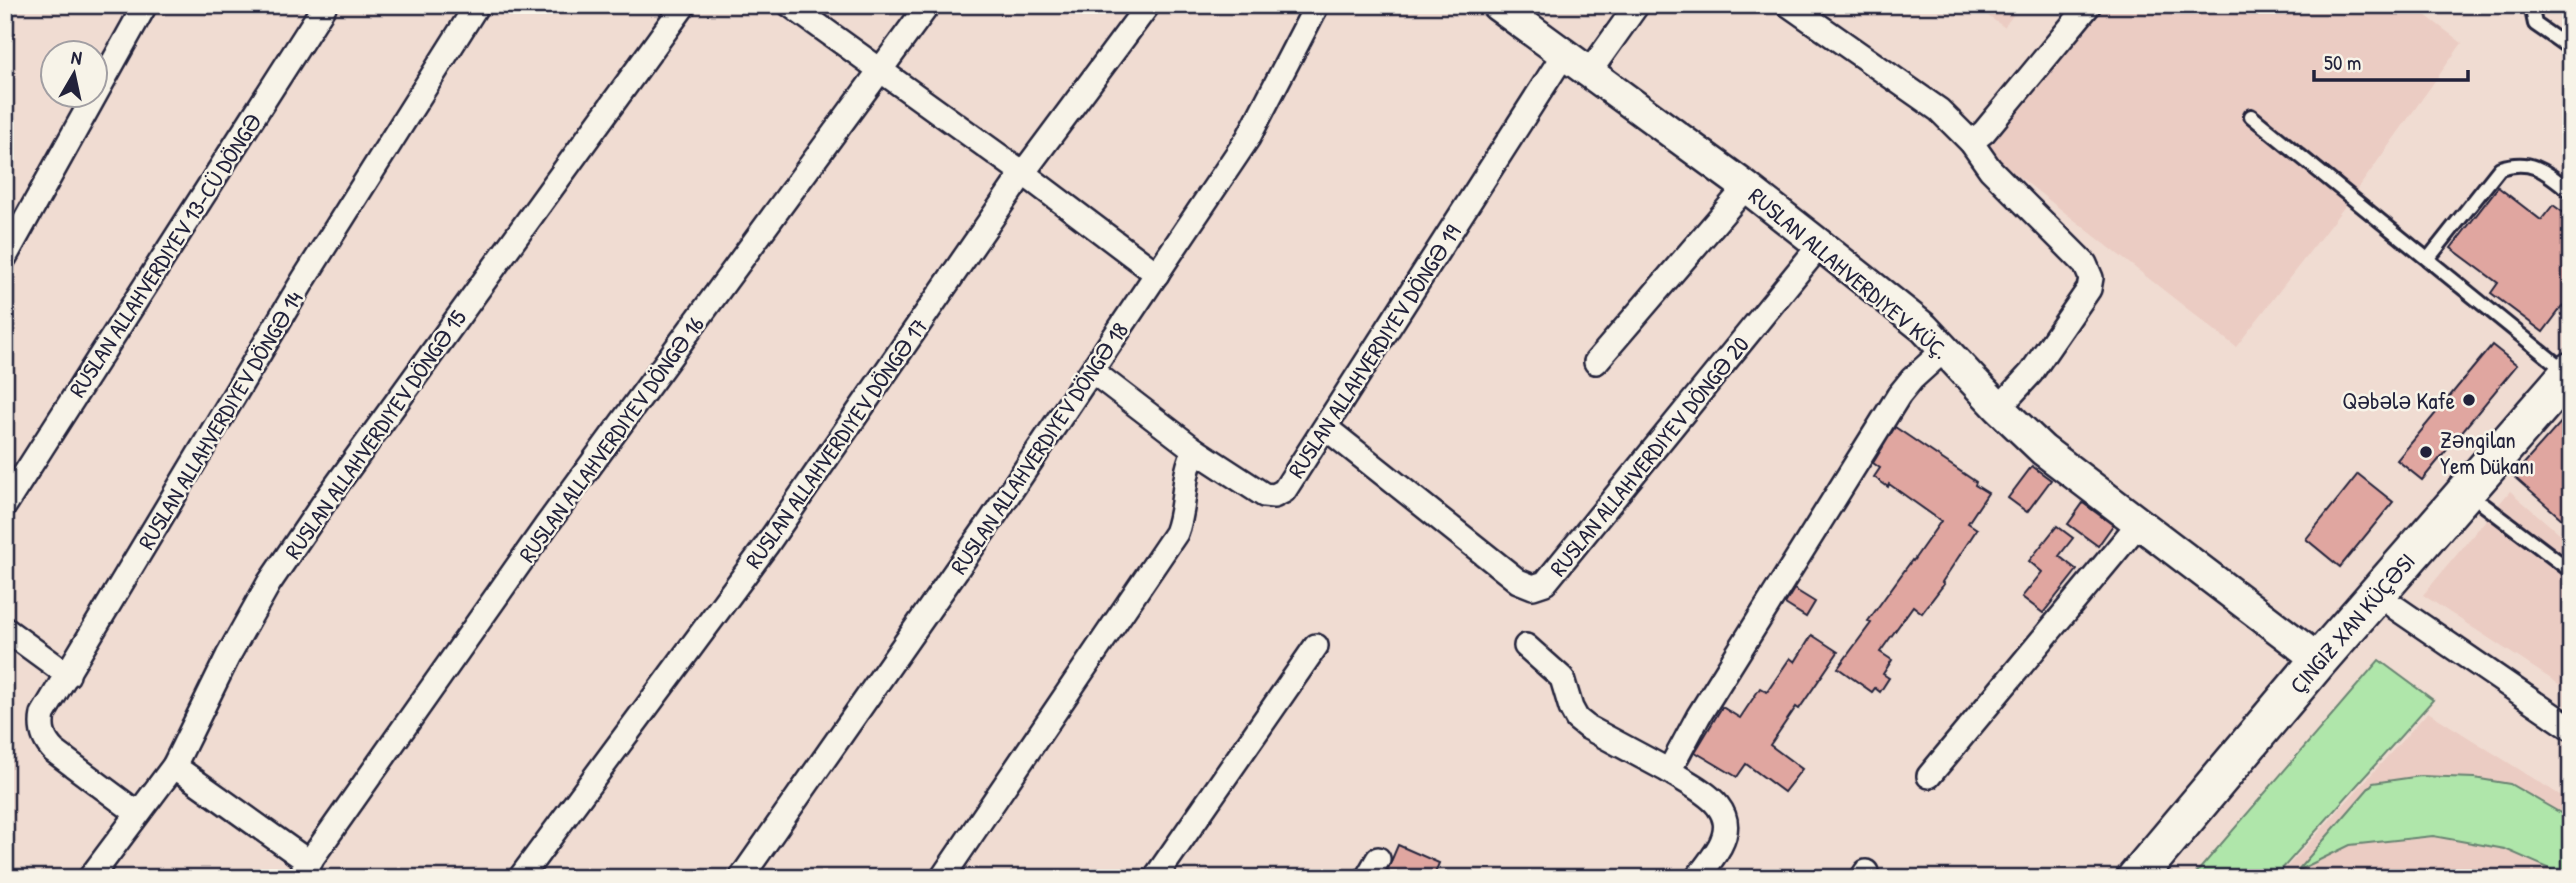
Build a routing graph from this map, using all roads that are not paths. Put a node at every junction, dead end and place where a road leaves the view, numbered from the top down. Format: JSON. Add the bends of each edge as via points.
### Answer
{"nodes":[{"id":1,"x":145,"y":5,"type":"edge"},
{"id":2,"x":325,"y":5,"type":"edge"},
{"id":3,"x":477,"y":5,"type":"edge"},
{"id":4,"x":684,"y":5,"type":"edge"},
{"id":5,"x":790,"y":5,"type":"edge"},
{"id":6,"x":928,"y":5,"type":"edge"},
{"id":7,"x":1148,"y":5,"type":"edge"},
{"id":8,"x":1317,"y":5,"type":"edge"},
{"id":9,"x":1497,"y":5,"type":"edge"},
{"id":10,"x":1637,"y":5,"type":"edge"},
{"id":11,"x":1789,"y":5,"type":"edge"},
{"id":12,"x":2089,"y":5,"type":"edge"},
{"id":13,"x":2536,"y":5,"type":"edge"},
{"id":14,"x":2571,"y":49,"type":"edge"},
{"id":15,"x":1564,"y":54,"type":"junction"},
{"id":16,"x":1590,"y":71,"type":"junction"},
{"id":17,"x":880,"y":72,"type":"junction"},
{"id":18,"x":2251,"y":116,"type":"dead end"},
{"id":19,"x":1970,"y":142,"type":"junction"},
{"id":20,"x":1023,"y":173,"type":"junction"},
{"id":21,"x":1746,"y":187,"type":"junction"},
{"id":22,"x":2571,"y":192,"type":"edge"},
{"id":23,"x":1820,"y":245,"type":"junction"},
{"id":24,"x":5,"y":257,"type":"edge"},
{"id":25,"x":2428,"y":259,"type":"junction"},
{"id":26,"x":1157,"y":274,"type":"junction"},
{"id":27,"x":1945,"y":349,"type":"junction"},
{"id":28,"x":1596,"y":362,"type":"dead end"},
{"id":29,"x":1092,"y":371,"type":"junction"},
{"id":30,"x":2570,"y":384,"type":"edge"},
{"id":31,"x":1998,"y":408,"type":"junction"},
{"id":32,"x":1326,"y":428,"type":"junction"},
{"id":33,"x":1195,"y":450,"type":"junction"},
{"id":34,"x":5,"y":505,"type":"edge"},
{"id":35,"x":2484,"y":505,"type":"junction"},
{"id":36,"x":2140,"y":522,"type":"junction"},
{"id":37,"x":2571,"y":570,"type":"edge"},
{"id":38,"x":2396,"y":608,"type":"junction"},
{"id":39,"x":5,"y":629,"type":"edge"},
{"id":40,"x":1316,"y":646,"type":"dead end"},
{"id":41,"x":1526,"y":646,"type":"dead end"},
{"id":42,"x":2319,"y":660,"type":"junction"},
{"id":43,"x":68,"y":675,"type":"junction"},
{"id":44,"x":2571,"y":728,"type":"edge"},
{"id":45,"x":174,"y":766,"type":"junction"},
{"id":46,"x":1669,"y":771,"type":"junction"},
{"id":47,"x":1929,"y":776,"type":"dead end"},
{"id":48,"x":137,"y":813,"type":"junction"},
{"id":49,"x":304,"y":870,"type":"edge"},
{"id":50,"x":1164,"y":875,"type":"edge"},
{"id":51,"x":90,"y":878,"type":"edge"},
{"id":52,"x":520,"y":878,"type":"edge"},
{"id":53,"x":741,"y":878,"type":"edge"},
{"id":54,"x":942,"y":878,"type":"edge"},
{"id":55,"x":1698,"y":878,"type":"edge"},
{"id":56,"x":2136,"y":878,"type":"edge"},
{"id":57,"x":2164,"y":878,"type":"edge"}],
"edges":[{"from":1,"to":24,"type":"street"},
{"from":2,"to":34,"type":"street","name":"RUSLAN ALLAHVERDIYEV 13-CÜ DÖNGƏ"},
{"from":3,"to":43,"type":"street","name":"RUSLAN ALLAHVERDIYEV DÖNGƏ 14","via":[[304,279]]},
{"from":4,"to":45,"type":"street","name":"RUSLAN ALLAHVERDIYEV DÖNGƏ 15","via":[[269,583]]},
{"from":5,"to":17,"type":"street"},
{"from":6,"to":17,"type":"street","name":"RUSLAN ALLAHVERDIYEV DÖNGƏ 16"},
{"from":7,"to":20,"type":"street","name":"RUSLAN ALLAHVERDIYEV DÖNGƏ 17"},
{"from":8,"to":26,"type":"street","name":"RUSLAN ALLAHVERDIYEV DÖNGƏ 18","via":[[1248,138]]},
{"from":9,"to":15,"type":"street","name":"RUSLAN ALLAHVERDIYEV KÜÇ."},
{"from":10,"to":16,"type":"street"},
{"from":11,"to":19,"type":"street","via":[[1939,110]]},
{"from":12,"to":19,"type":"street","via":[[1984,132]]},
{"from":13,"to":14,"type":"lane","via":[[2532,10],[2535,24]]},
{"from":15,"to":16,"type":"street","name":"RUSLAN ALLAHVERDIYEV KÜÇ."},
{"from":15,"to":32,"type":"street","name":"RUSLAN ALLAHVERDIYEV DÖNGƏ 19"},
{"from":16,"to":21,"type":"street","name":"RUSLAN ALLAHVERDIYEV KÜÇ."},
{"from":17,"to":20,"type":"street"},
{"from":17,"to":49,"type":"street","name":"RUSLAN ALLAHVERDIYEV DÖNGƏ 16","via":[[546,526]]},
{"from":18,"to":25,"type":"lane"},
{"from":19,"to":31,"type":"street","via":[[1990,169],[2085,264],[2091,278],[2089,289],[2031,373]]},
{"from":20,"to":26,"type":"street"},
{"from":20,"to":52,"type":"street","name":"RUSLAN ALLAHVERDIYEV DÖNGƏ 17","via":[[766,546]]},
{"from":21,"to":23,"type":"street","name":"RUSLAN ALLAHVERDIYEV KÜÇ."},
{"from":21,"to":28,"type":"street"},
{"from":22,"to":25,"type":"lane","via":[[2541,169],[2512,164],[2500,168]]},
{"from":23,"to":27,"type":"street","name":"RUSLAN ALLAHVERDIYEV KÜÇ."},
{"from":23,"to":32,"type":"street","name":"RUSLAN ALLAHVERDIYEV DÖNGƏ 20","via":[[1545,583],[1533,587],[1518,581]]},
{"from":25,"to":30,"type":"lane"},
{"from":26,"to":29,"type":"street","name":"RUSLAN ALLAHVERDIYEV DÖNGƏ 18"},
{"from":27,"to":31,"type":"street","name":"RUSLAN ALLAHVERDIYEV KÜÇ."},
{"from":27,"to":46,"type":"street","via":[[1899,395]]},
{"from":29,"to":33,"type":"street"},
{"from":29,"to":53,"type":"street","name":"RUSLAN ALLAHVERDIYEV DÖNGƏ 18"},
{"from":30,"to":35,"type":"main road","name":"ÇINGIZ XAN KÜÇƏSI"},
{"from":30,"to":42,"type":"main road","name":"ÇINGIZ XAN KÜÇƏSI"},
{"from":31,"to":36,"type":"street","name":"RUSLAN ALLAHVERDIYEV KÜÇ.","via":[[2043,450]]},
{"from":32,"to":33,"type":"street","name":"RUSLAN ALLAHVERDIYEV DÖNGƏ 19","via":[[1284,491],[1273,496],[1264,495]]},
{"from":33,"to":54,"type":"street","via":[[1185,473],[1183,516],[1176,533]]},
{"from":35,"to":37,"type":"lane"},
{"from":35,"to":38,"type":"main road","name":"ÇINGIZ XAN KÜÇƏSI"},
{"from":36,"to":42,"type":"street","name":"RUSLAN ALLAHVERDIYEV KÜÇ."},
{"from":36,"to":47,"type":"street"},
{"from":38,"to":44,"type":"street"},
{"from":38,"to":57,"type":"main road","name":"ÇINGIZ XAN KÜÇƏSI"},
{"from":39,"to":43,"type":"street"},
{"from":40,"to":50,"type":"street"},
{"from":41,"to":46,"type":"street","via":[[1562,678],[1577,719]]},
{"from":42,"to":56,"type":"main road","name":"ÇINGIZ XAN KÜÇƏSI"},
{"from":43,"to":48,"type":"street","name":"RUSLAN ALLAHVERDIYEV DÖNGƏ 14","via":[[43,714],[46,744]]},
{"from":45,"to":48,"type":"street","name":"RUSLAN ALLAHVERDIYEV DÖNGƏ 15"},
{"from":45,"to":49,"type":"street"},
{"from":46,"to":55,"type":"street","via":[[1716,801],[1725,815],[1720,846]]},
{"from":48,"to":51,"type":"street","name":"RUSLAN ALLAHVERDIYEV DÖNGƏ 15"}]}
